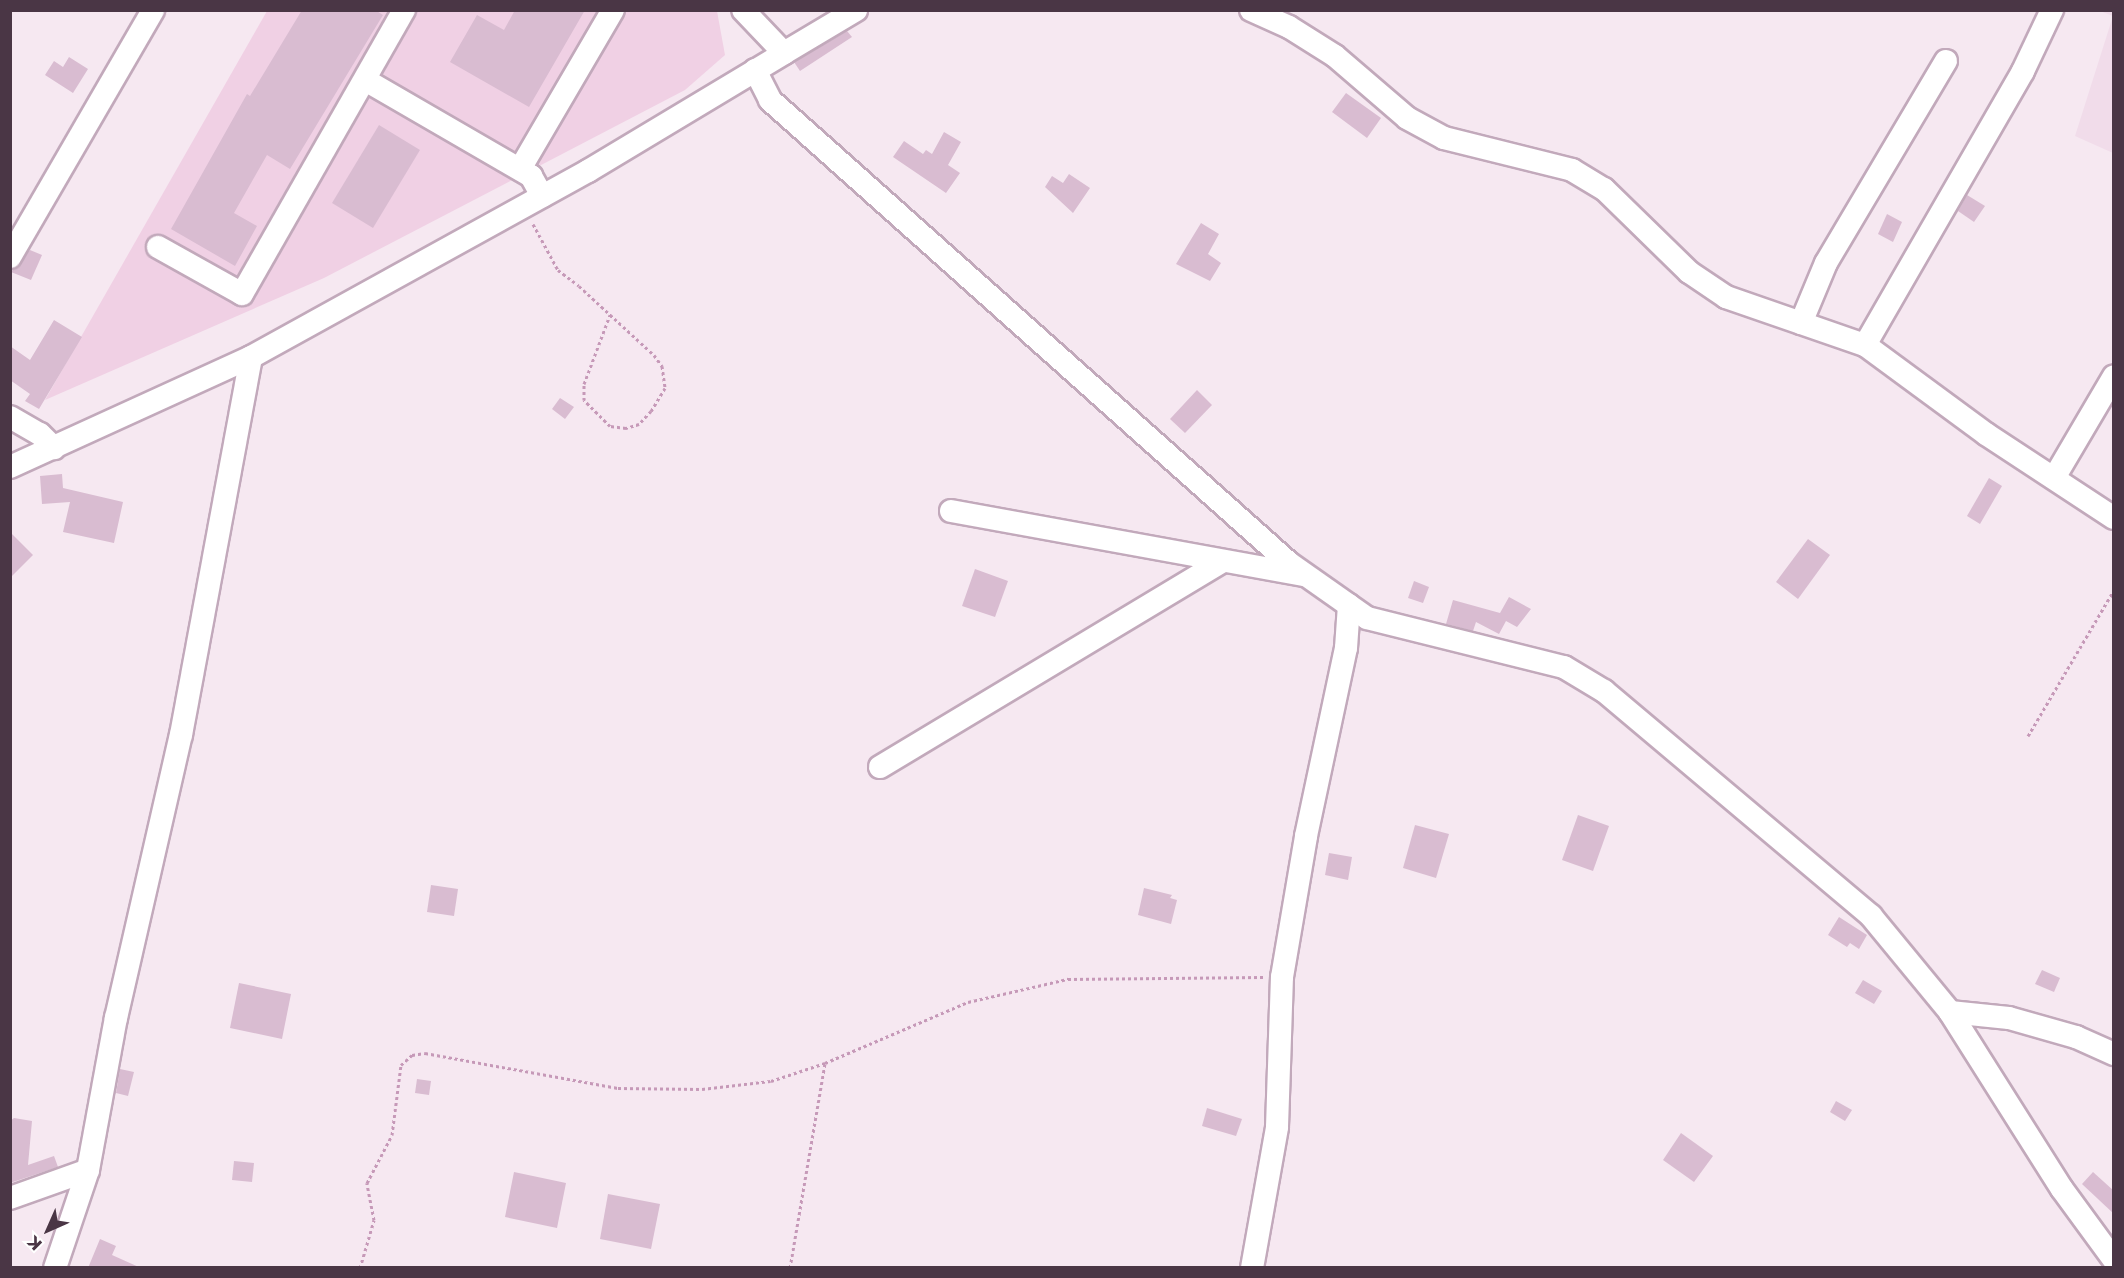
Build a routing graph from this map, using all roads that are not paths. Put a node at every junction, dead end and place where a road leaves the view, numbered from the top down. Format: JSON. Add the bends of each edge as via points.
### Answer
{"nodes":[{"id":1,"x":153,"y":10,"type":"edge"},
{"id":2,"x":404,"y":10,"type":"edge"},
{"id":3,"x":613,"y":10,"type":"edge"},
{"id":4,"x":742,"y":10,"type":"edge"},
{"id":5,"x":856,"y":10,"type":"edge"},
{"id":6,"x":1251,"y":10,"type":"edge"},
{"id":7,"x":2052,"y":10,"type":"edge"},
{"id":8,"x":784,"y":53,"type":"junction"},
{"id":9,"x":1946,"y":61,"type":"dead end"},
{"id":10,"x":755,"y":70,"type":"junction"},
{"id":11,"x":367,"y":81,"type":"junction"},
{"id":12,"x":520,"y":169,"type":"junction"},
{"id":13,"x":533,"y":201,"type":"junction"},
{"id":14,"x":158,"y":248,"type":"dead end"},
{"id":15,"x":10,"y":257,"type":"edge"},
{"id":16,"x":1801,"y":323,"type":"junction"},
{"id":17,"x":1865,"y":345,"type":"junction"},
{"id":18,"x":251,"y":357,"type":"junction"},
{"id":19,"x":2114,"y":376,"type":"edge"},
{"id":20,"x":10,"y":417,"type":"edge"},
{"id":21,"x":54,"y":448,"type":"junction"},
{"id":22,"x":10,"y":467,"type":"edge"},
{"id":23,"x":2054,"y":478,"type":"junction"},
{"id":24,"x":951,"y":511,"type":"dead end"},
{"id":25,"x":2114,"y":518,"type":"edge"},
{"id":26,"x":1223,"y":561,"type":"junction"},
{"id":27,"x":1307,"y":576,"type":"junction"},
{"id":28,"x":1349,"y":606,"type":"junction"},
{"id":29,"x":880,"y":767,"type":"dead end"},
{"id":30,"x":1950,"y":1012,"type":"junction"},
{"id":31,"x":2114,"y":1054,"type":"edge"},
{"id":32,"x":88,"y":1170,"type":"junction"},
{"id":33,"x":10,"y":1198,"type":"edge"},
{"id":34,"x":2114,"y":1260,"type":"edge"},
{"id":35,"x":55,"y":1268,"type":"edge"},
{"id":36,"x":1252,"y":1268,"type":"edge"}],
"edges":[{"from":1,"to":15,"type":"street"},
{"from":2,"to":11,"type":"street"},
{"from":3,"to":12,"type":"street"},
{"from":4,"to":8,"type":"street"},
{"from":5,"to":8,"type":"street"},
{"from":6,"to":16,"type":"street","via":[[1289,27],[1335,56],[1407,118],[1444,138],[1572,170],[1630,211],[1656,243],[1726,297]]},
{"from":7,"to":17,"type":"street","via":[[2023,71]]},
{"from":8,"to":10,"type":"street"},
{"from":9,"to":16,"type":"street","via":[[1826,263]]},
{"from":10,"to":13,"type":"street"},
{"from":10,"to":27,"type":"street","via":[[770,100]]},
{"from":11,"to":12,"type":"street"},
{"from":11,"to":14,"type":"street","via":[[242,294]]},
{"from":12,"to":13,"type":"street","via":[[531,176]]},
{"from":13,"to":18,"type":"street"},
{"from":16,"to":17,"type":"street"},
{"from":17,"to":23,"type":"street","via":[[1986,434]]},
{"from":18,"to":21,"type":"street"},
{"from":18,"to":32,"type":"street","via":[[181,735],[117,1018]]},
{"from":19,"to":23,"type":"street"},
{"from":20,"to":21,"type":"street","via":[[40,434]]},
{"from":21,"to":22,"type":"street"},
{"from":23,"to":25,"type":"street"},
{"from":24,"to":26,"type":"street"},
{"from":26,"to":27,"type":"street"},
{"from":26,"to":29,"type":"street"},
{"from":27,"to":28,"type":"street"},
{"from":28,"to":30,"type":"street","via":[[1367,618],[1564,667],[1604,691],[1871,916]]},
{"from":28,"to":36,"type":"street","via":[[1346,648],[1306,836],[1282,977],[1277,1127]]},
{"from":30,"to":31,"type":"street","via":[[2009,1018],[2076,1037]]},
{"from":30,"to":34,"type":"street","via":[[2062,1190]]},
{"from":32,"to":33,"type":"street"},
{"from":32,"to":35,"type":"street"}]}
